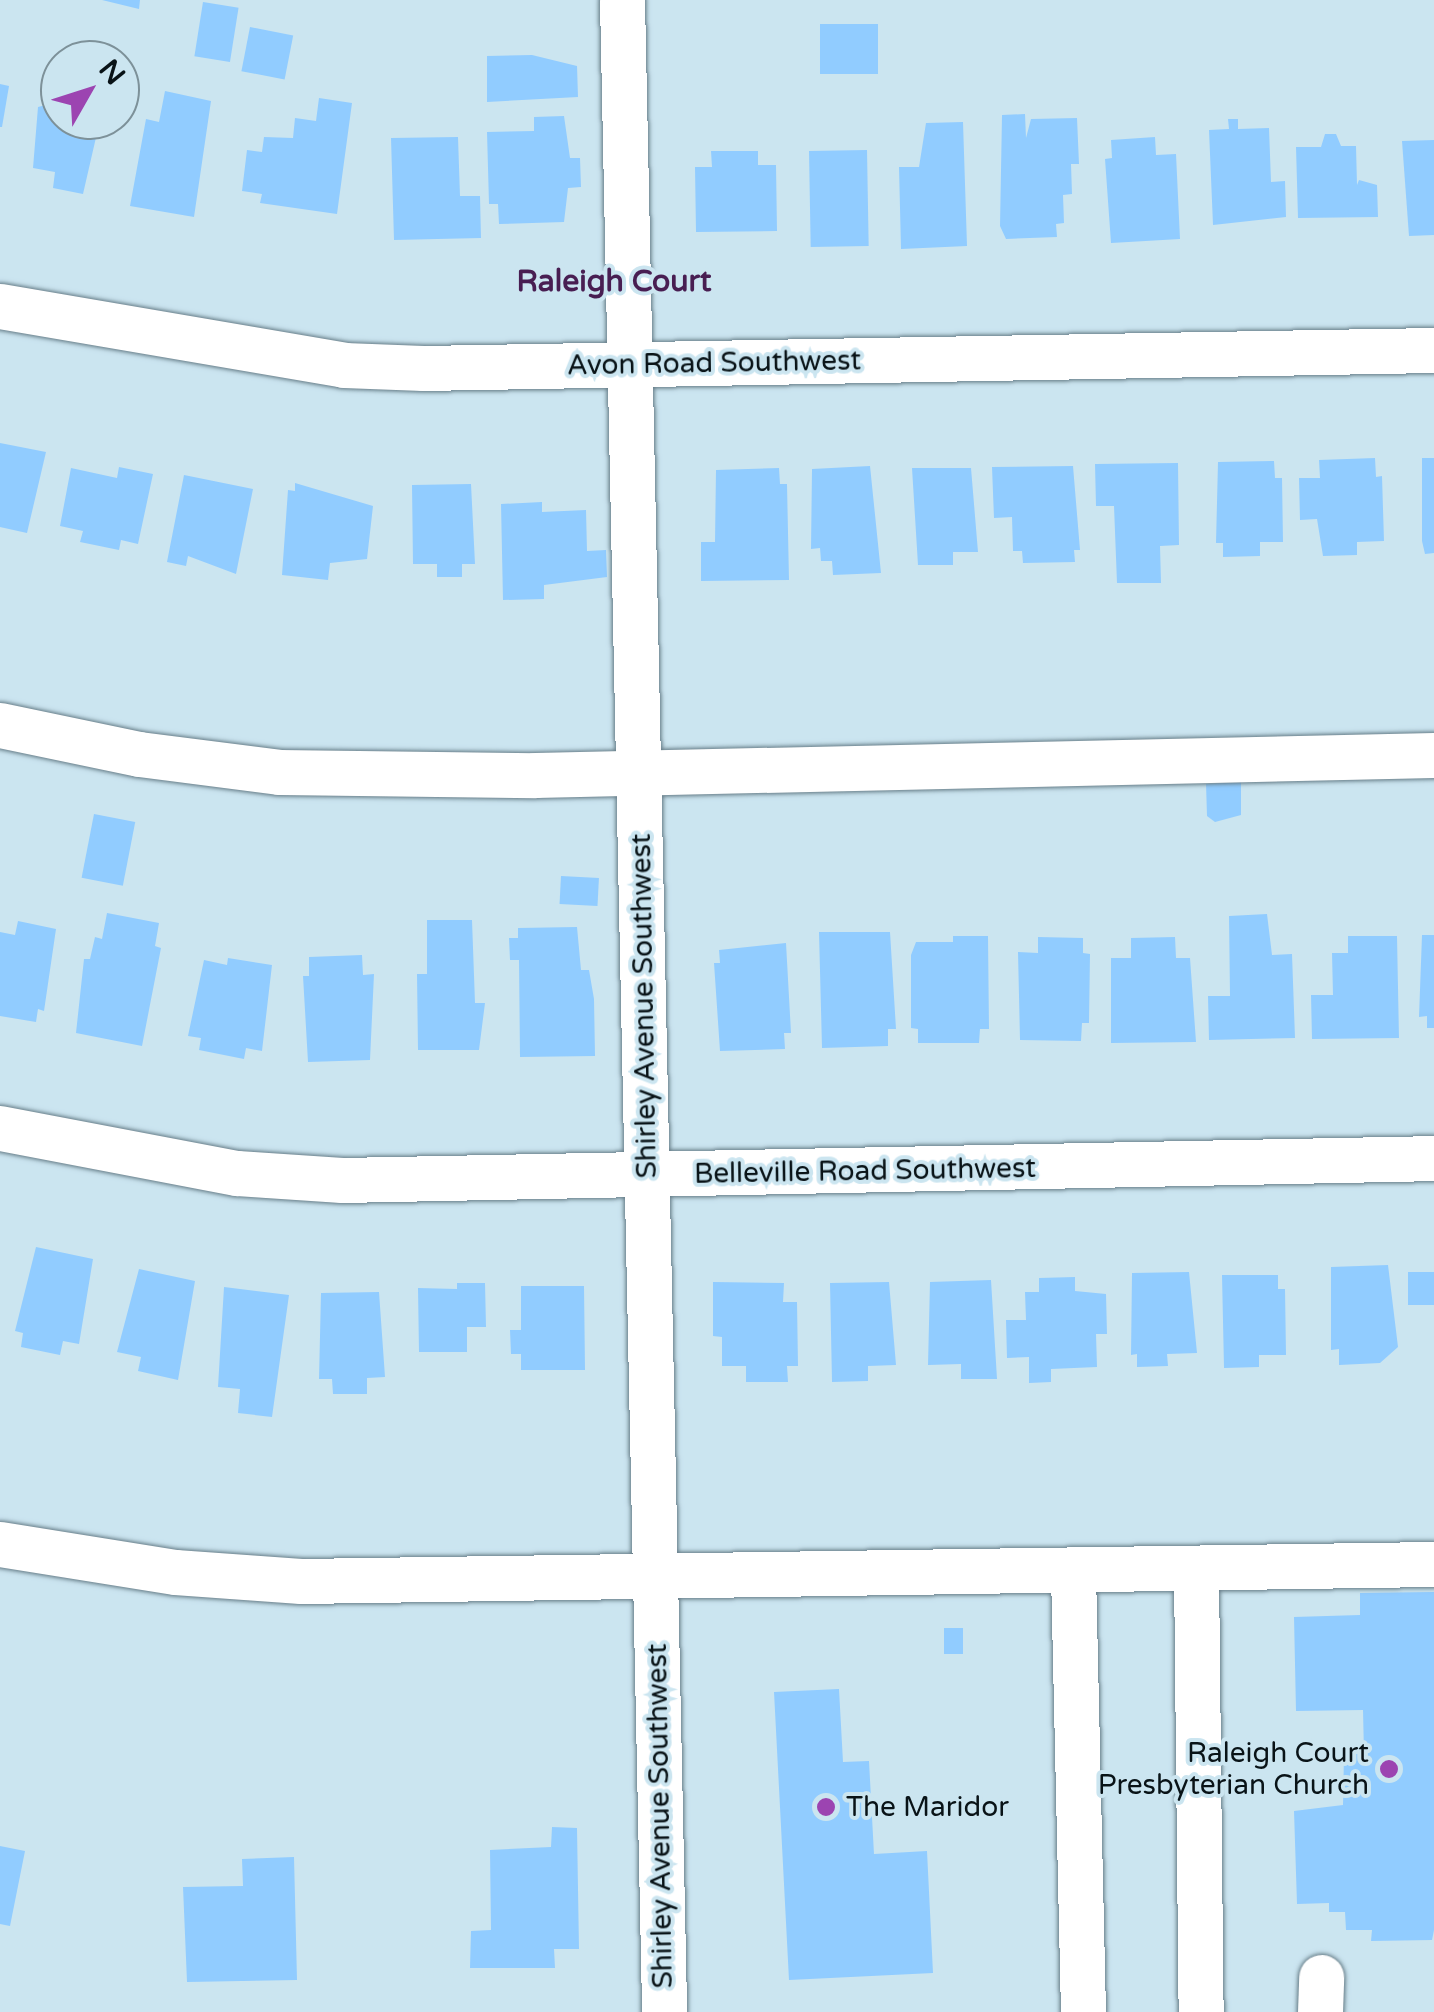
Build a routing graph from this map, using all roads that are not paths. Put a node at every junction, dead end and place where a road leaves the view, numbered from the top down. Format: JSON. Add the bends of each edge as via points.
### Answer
{"nodes":[{"id":1,"x":622,"y":0,"type":"edge"},
{"id":2,"x":0,"y":306,"type":"edge"},
{"id":3,"x":1434,"y":350,"type":"edge"},
{"id":4,"x":631,"y":365,"type":"junction"},
{"id":5,"x":0,"y":725,"type":"edge"},
{"id":6,"x":1434,"y":755,"type":"edge"},
{"id":7,"x":638,"y":770,"type":"junction"},
{"id":8,"x":0,"y":1128,"type":"edge"},
{"id":9,"x":1434,"y":1158,"type":"edge"},
{"id":10,"x":648,"y":1176,"type":"junction"},
{"id":11,"x":0,"y":1544,"type":"edge"},
{"id":12,"x":1434,"y":1564,"type":"edge"},
{"id":13,"x":1196,"y":1568,"type":"junction"},
{"id":14,"x":1073,"y":1572,"type":"junction"},
{"id":15,"x":655,"y":1579,"type":"junction"},
{"id":16,"x":664,"y":2012,"type":"edge"},
{"id":17,"x":1082,"y":2012,"type":"edge"},
{"id":18,"x":1201,"y":2012,"type":"edge"}],
"edges":[{"from":1,"to":4,"type":"street","name":"Shirley Avenue Southwest"},
{"from":2,"to":4,"type":"street","name":"Avon Road Southwest","via":[[344,365]]},
{"from":3,"to":4,"type":"street","name":"Avon Road Southwest"},
{"from":4,"to":7,"type":"street","name":"Shirley Avenue Southwest"},
{"from":5,"to":7,"type":"street","via":[[139,754],[279,772]]},
{"from":6,"to":7,"type":"street"},
{"from":7,"to":10,"type":"street","name":"Shirley Avenue Southwest"},
{"from":8,"to":10,"type":"street","name":"Belleville Road Southwest","via":[[237,1173],[342,1180]]},
{"from":9,"to":10,"type":"street","name":"Belleville Road Southwest"},
{"from":10,"to":15,"type":"street","name":"Shirley Avenue Southwest"},
{"from":11,"to":15,"type":"street","via":[[175,1572],[301,1580]]},
{"from":12,"to":13,"type":"street"},
{"from":13,"to":14,"type":"street"},
{"from":13,"to":18,"type":"street"},
{"from":14,"to":15,"type":"street"},
{"from":14,"to":17,"type":"street"},
{"from":15,"to":16,"type":"street","name":"Shirley Avenue Southwest"}]}
